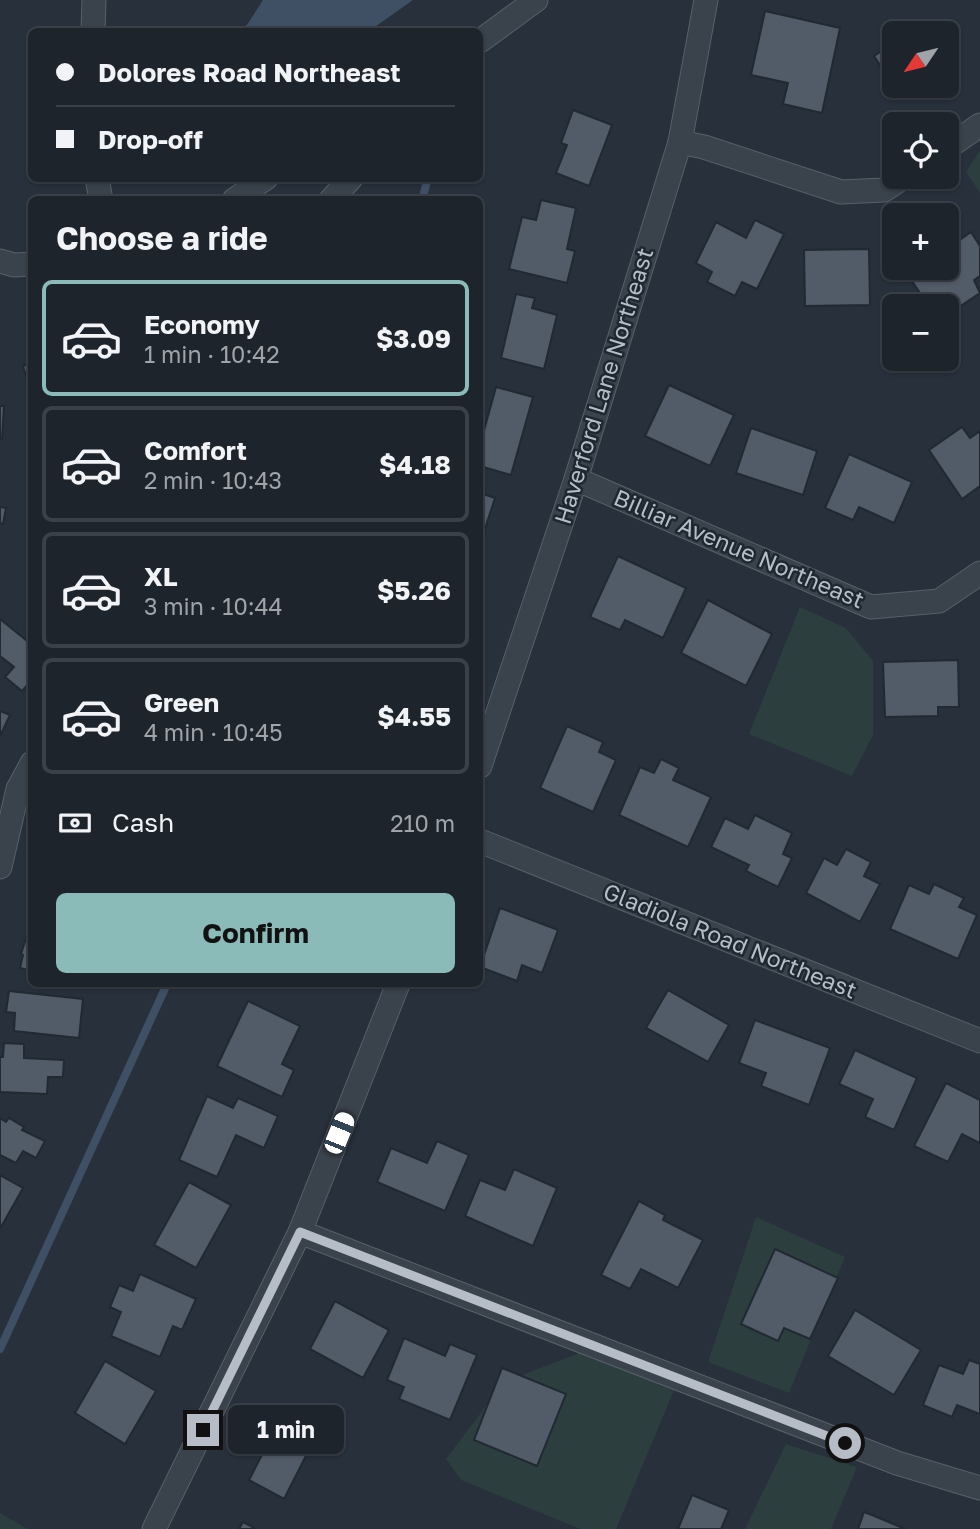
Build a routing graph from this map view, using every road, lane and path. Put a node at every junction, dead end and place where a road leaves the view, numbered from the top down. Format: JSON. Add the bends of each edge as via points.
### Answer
{"nodes":[{"id":1,"x":94,"y":0,"type":"edge"},
{"id":2,"x":536,"y":0,"type":"edge"},
{"id":3,"x":706,"y":0,"type":"edge"},
{"id":4,"x":93,"y":28,"type":"edge"},
{"id":5,"x":483,"y":39,"type":"edge"},
{"id":6,"x":980,"y":125,"type":"edge"},
{"id":7,"x":959,"y":140,"type":"edge"},
{"id":8,"x":680,"y":142,"type":"junction"},
{"id":9,"x":260,"y":182,"type":"edge"},
{"id":10,"x":347,"y":182,"type":"edge"},
{"id":11,"x":886,"y":189,"type":"edge"},
{"id":12,"x":239,"y":196,"type":"edge"},
{"id":13,"x":335,"y":196,"type":"edge"},
{"id":14,"x":0,"y":261,"type":"edge"},
{"id":15,"x":28,"y":264,"type":"edge"},
{"id":16,"x":576,"y":479,"type":"junction"},
{"id":17,"x":980,"y":573,"type":"edge"},
{"id":18,"x":483,"y":757,"type":"edge"},
{"id":19,"x":28,"y":770,"type":"edge"},
{"id":20,"x":483,"y":842,"type":"edge"},
{"id":21,"x":0,"y":867,"type":"edge"},
{"id":22,"x":397,"y":987,"type":"edge"},
{"id":23,"x":980,"y":1041,"type":"edge"},
{"id":24,"x":300,"y":1232,"type":"junction"},
{"id":25,"x":980,"y":1488,"type":"edge"},
{"id":26,"x":154,"y":1529,"type":"edge"}],
"edges":[{"from":1,"to":4,"type":"street"},
{"from":2,"to":5,"type":"street"},
{"from":3,"to":8,"type":"street","name":"Haverford Lane Northeast"},
{"from":6,"to":7,"type":"street"},
{"from":8,"to":11,"type":"street","via":[[841,192]]},
{"from":8,"to":16,"type":"street","name":"Haverford Lane Northeast"},
{"from":9,"to":12,"type":"street"},
{"from":10,"to":13,"type":"street"},
{"from":14,"to":15,"type":"street"},
{"from":16,"to":17,"type":"street","name":"Billiar Avenue Northeast","via":[[871,607],[939,601]]},
{"from":16,"to":18,"type":"street","name":"Haverford Lane Northeast"},
{"from":19,"to":21,"type":"street","via":[[18,789]]},
{"from":20,"to":23,"type":"street","name":"Gladiola Road Northeast"},
{"from":22,"to":24,"type":"street"},
{"from":24,"to":25,"type":"street","via":[[897,1463]]},
{"from":24,"to":26,"type":"street"}]}
